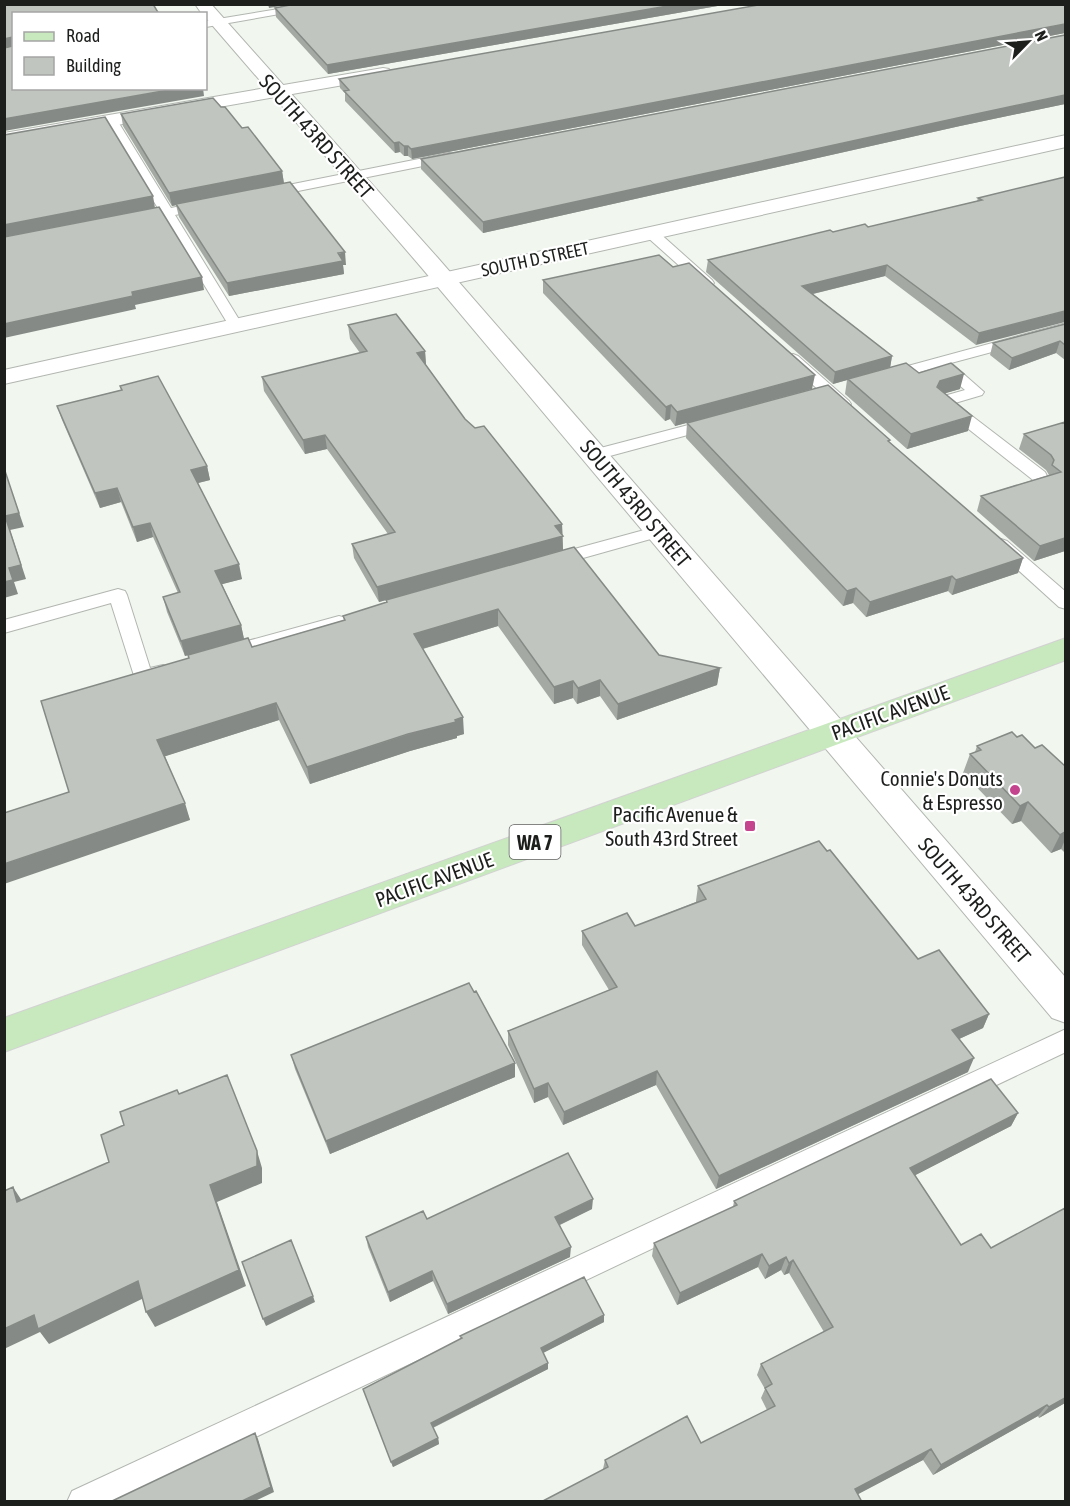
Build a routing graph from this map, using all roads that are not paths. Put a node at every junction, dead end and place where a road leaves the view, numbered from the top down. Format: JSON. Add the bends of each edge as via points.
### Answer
{"nodes":[{"id":1,"x":331,"y":4,"type":"edge"},
{"id":2,"x":211,"y":23,"type":"edge"},
{"id":3,"x":395,"y":71,"type":"edge"},
{"id":4,"x":277,"y":92,"type":"junction"},
{"id":5,"x":111,"y":120,"type":"junction"},
{"id":6,"x":4,"y":139,"type":"edge"},
{"id":7,"x":1065,"y":141,"type":"edge"},
{"id":8,"x":458,"y":155,"type":"edge"},
{"id":9,"x":353,"y":176,"type":"junction"},
{"id":10,"x":256,"y":195,"type":"edge"},
{"id":11,"x":223,"y":201,"type":"edge"},
{"id":12,"x":167,"y":213,"type":"junction"},
{"id":13,"x":127,"y":220,"type":"edge"},
{"id":14,"x":651,"y":233,"type":"junction"},
{"id":15,"x":444,"y":279,"type":"junction"},
{"id":16,"x":722,"y":296,"type":"edge"},
{"id":17,"x":236,"y":326,"type":"junction"},
{"id":18,"x":1065,"y":327,"type":"edge"},
{"id":19,"x":785,"y":352,"type":"edge"},
{"id":20,"x":940,"y":361,"type":"junction"},
{"id":21,"x":4,"y":377,"type":"edge"},
{"id":22,"x":874,"y":380,"type":"edge"},
{"id":23,"x":851,"y":386,"type":"edge"},
{"id":24,"x":829,"y":392,"type":"junction"},
{"id":25,"x":807,"y":398,"type":"edge"},
{"id":26,"x":856,"y":416,"type":"edge"},
{"id":27,"x":729,"y":419,"type":"edge"},
{"id":28,"x":595,"y":455,"type":"junction"},
{"id":29,"x":1038,"y":476,"type":"edge"},
{"id":30,"x":659,"y":531,"type":"junction"},
{"id":31,"x":990,"y":536,"type":"edge"},
{"id":32,"x":533,"y":567,"type":"edge"},
{"id":33,"x":1065,"y":603,"type":"edge"},
{"id":34,"x":361,"y":615,"type":"edge"},
{"id":35,"x":4,"y":627,"type":"edge"},
{"id":36,"x":1065,"y":648,"type":"edge"},
{"id":37,"x":212,"y":658,"type":"edge"},
{"id":38,"x":178,"y":668,"type":"edge"},
{"id":39,"x":832,"y":733,"type":"junction"},
{"id":40,"x":1065,"y":1006,"type":"edge"},
{"id":41,"x":4,"y":1035,"type":"edge"},
{"id":42,"x":1065,"y":1040,"type":"edge"},
{"id":43,"x":83,"y":1502,"type":"edge"}],
"edges":[{"from":1,"to":2,"type":"lane"},
{"from":2,"to":4,"type":"street","name":"SOUTH 43RD STREET"},
{"from":3,"to":4,"type":"street"},
{"from":4,"to":5,"type":"street"},
{"from":4,"to":9,"type":"street","name":"SOUTH 43RD STREET"},
{"from":5,"to":6,"type":"street"},
{"from":5,"to":12,"type":"lane"},
{"from":7,"to":14,"type":"street","name":"SOUTH D STREET"},
{"from":8,"to":9,"type":"lane"},
{"from":9,"to":10,"type":"lane"},
{"from":9,"to":15,"type":"street","name":"SOUTH 43RD STREET"},
{"from":11,"to":12,"type":"lane"},
{"from":12,"to":13,"type":"lane"},
{"from":12,"to":17,"type":"lane"},
{"from":14,"to":15,"type":"street","name":"SOUTH D STREET"},
{"from":14,"to":16,"type":"lane"},
{"from":15,"to":17,"type":"street","name":"SOUTH D STREET"},
{"from":15,"to":28,"type":"street","name":"SOUTH 43RD STREET"},
{"from":17,"to":21,"type":"street","name":"SOUTH D STREET"},
{"from":18,"to":20,"type":"lane"},
{"from":19,"to":24,"type":"lane"},
{"from":20,"to":22,"type":"lane"},
{"from":20,"to":29,"type":"lane","via":[[976,392],[943,401]]},
{"from":23,"to":24,"type":"lane"},
{"from":24,"to":25,"type":"lane"},
{"from":24,"to":26,"type":"lane"},
{"from":27,"to":28,"type":"lane"},
{"from":28,"to":30,"type":"street","name":"SOUTH 43RD STREET"},
{"from":30,"to":32,"type":"lane"},
{"from":30,"to":39,"type":"street","name":"SOUTH 43RD STREET"},
{"from":31,"to":33,"type":"lane"},
{"from":34,"to":37,"type":"lane"},
{"from":35,"to":38,"type":"lane","via":[[118,595],[143,677]]},
{"from":36,"to":39,"type":"main road","name":"PACIFIC AVENUE","number":"WA 7"},
{"from":39,"to":40,"type":"street","name":"SOUTH 43RD STREET"},
{"from":39,"to":41,"type":"main road","name":"PACIFIC AVENUE","number":"WA 7"},
{"from":42,"to":43,"type":"lane"}]}
